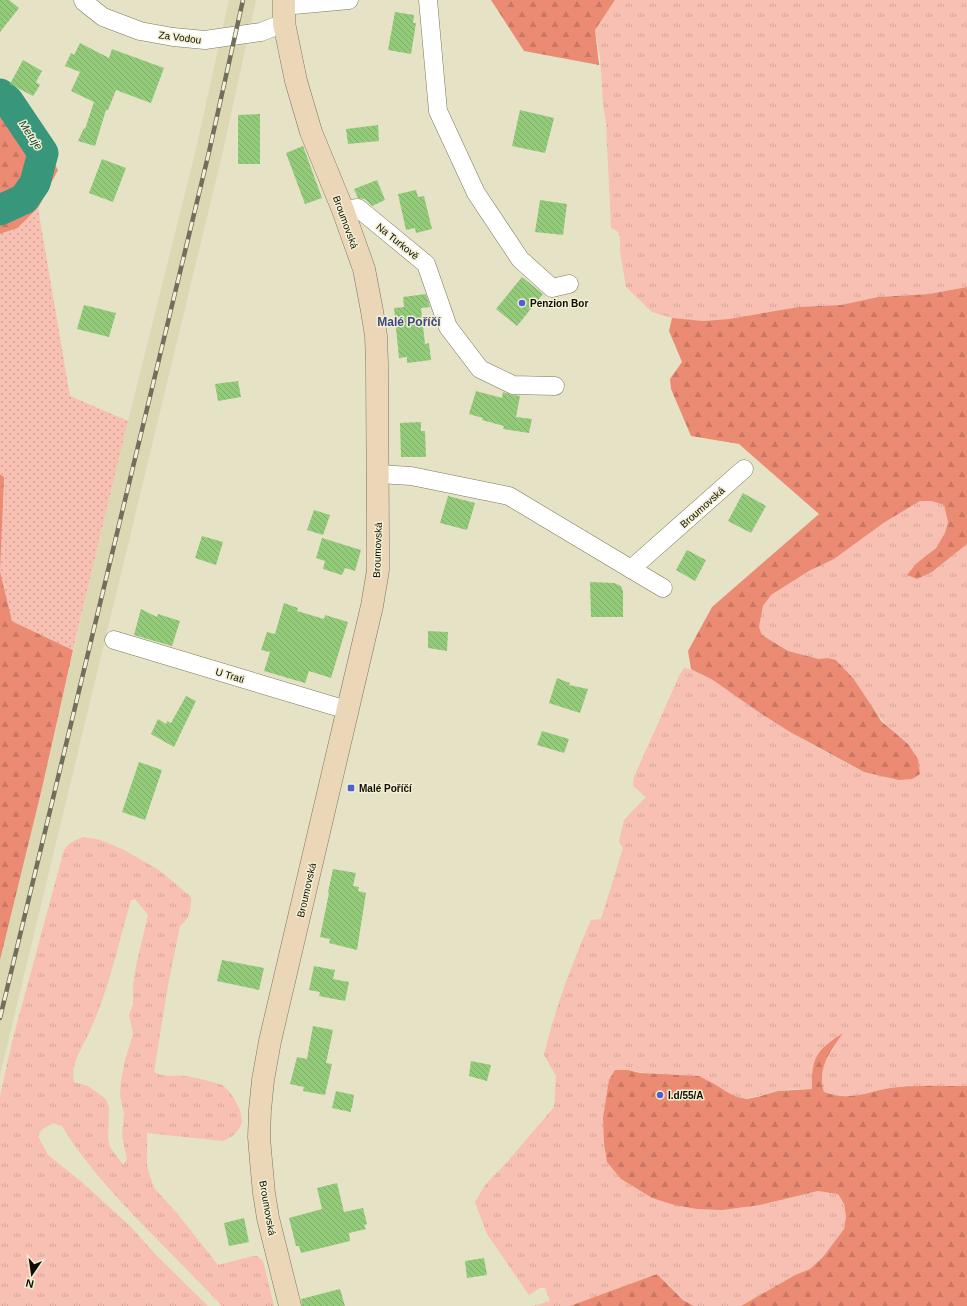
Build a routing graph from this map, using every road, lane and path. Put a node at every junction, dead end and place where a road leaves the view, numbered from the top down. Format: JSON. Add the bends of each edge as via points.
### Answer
{"nodes":[{"id":1,"x":83,"y":0,"type":"edge"},
{"id":2,"x":349,"y":0,"type":"edge"},
{"id":3,"x":428,"y":0,"type":"edge"},
{"id":4,"x":310,"y":1,"type":"edge"},
{"id":5,"x":284,"y":10,"type":"edge"},
{"id":6,"x":343,"y":210,"type":"junction"},
{"id":7,"x":569,"y":284,"type":"dead end"},
{"id":8,"x":555,"y":386,"type":"dead end"},
{"id":9,"x":744,"y":469,"type":"dead end"},
{"id":10,"x":378,"y":474,"type":"junction"},
{"id":11,"x":631,"y":569,"type":"junction"},
{"id":12,"x":663,"y":588,"type":"dead end"},
{"id":13,"x":114,"y":640,"type":"dead end"},
{"id":14,"x":347,"y":710,"type":"junction"},
{"id":15,"x":290,"y":1306,"type":"edge"}],
"edges":[{"from":1,"to":5,"type":"street","name":"Za Vodou","via":[[103,17],[140,31],[205,40],[261,32]]},
{"from":2,"to":4,"type":"street","name":"Za Vodou"},
{"from":3,"to":7,"type":"street","via":[[438,111],[476,193],[520,259],[552,288]]},
{"from":4,"to":5,"type":"street","name":"Za Vodou"},
{"from":5,"to":6,"type":"main road","name":"Broumovská","via":[[296,81],[309,125]]},
{"from":6,"to":8,"type":"street","name":"Na Turkově","via":[[358,208],[426,264],[448,327],[480,369],[513,385]]},
{"from":6,"to":10,"type":"main road","name":"Broumovská","via":[[364,269],[372,311],[376,357]]},
{"from":9,"to":11,"type":"street","name":"Broumovská"},
{"from":10,"to":11,"type":"street","via":[[411,476],[509,496]]},
{"from":10,"to":14,"type":"main road","name":"Broumovská","via":[[378,570]]},
{"from":11,"to":12,"type":"street"},
{"from":13,"to":14,"type":"street","name":"U Trati"},
{"from":14,"to":15,"type":"main road","name":"Broumovská","via":[[263,1080],[259,1137],[264,1193]]}]}
